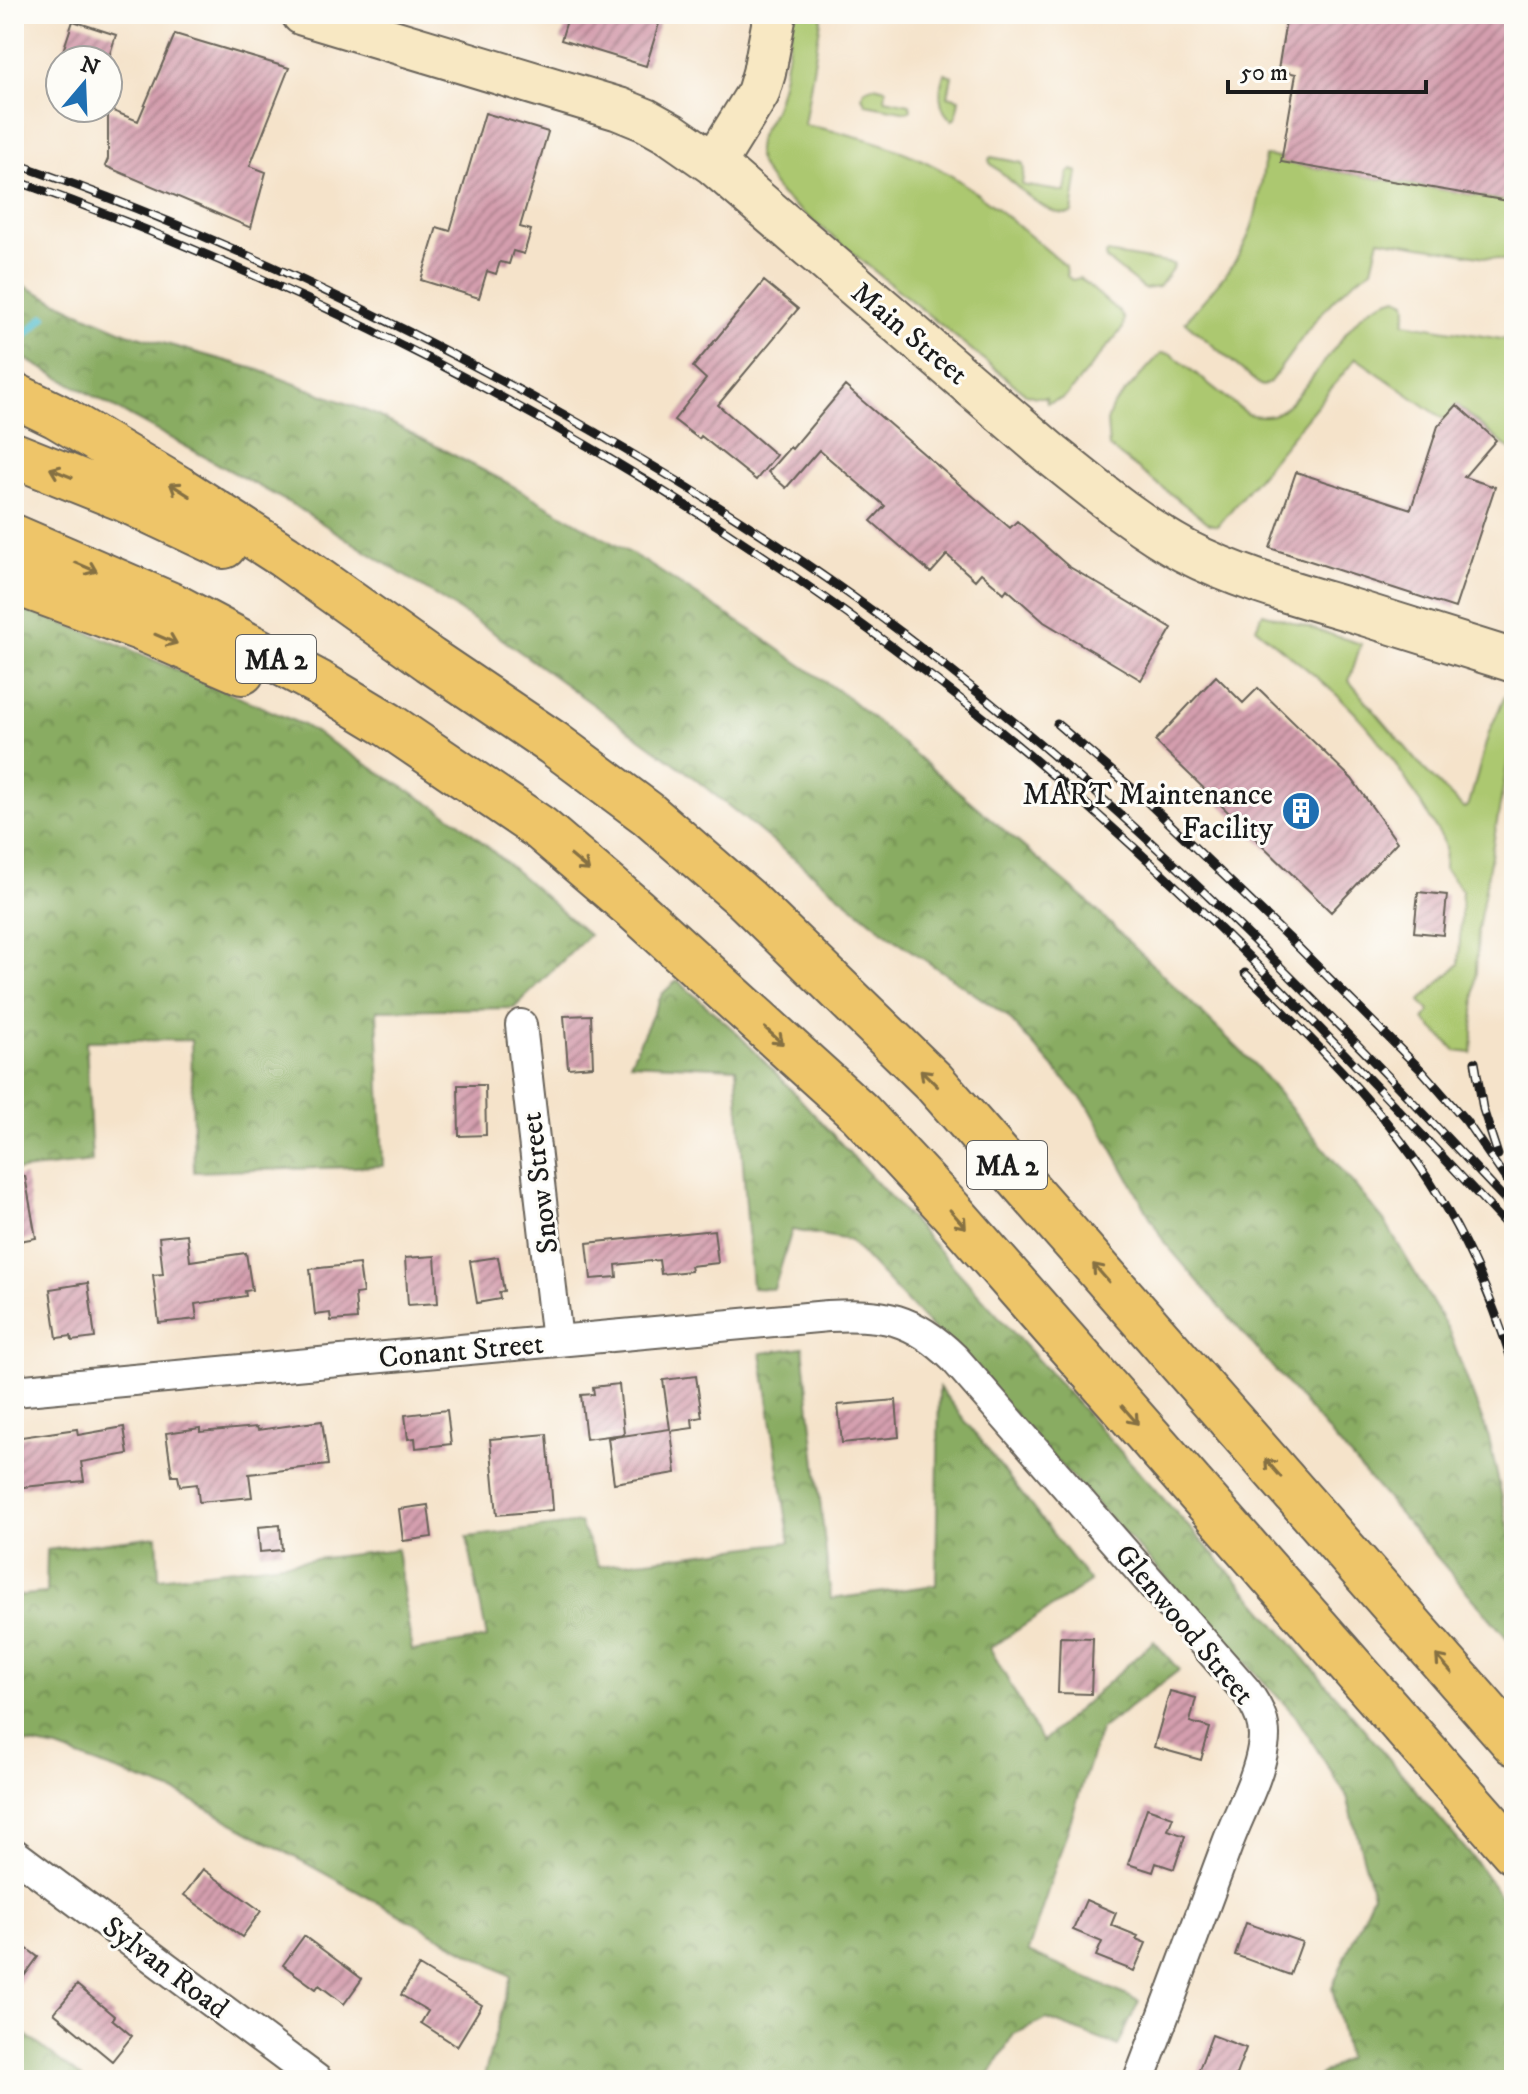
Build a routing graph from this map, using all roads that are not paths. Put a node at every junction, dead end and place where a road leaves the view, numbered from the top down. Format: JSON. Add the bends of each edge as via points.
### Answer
{"nodes":[{"id":1,"x":303,"y":14,"type":"edge"},
{"id":2,"x":775,"y":14,"type":"edge"},
{"id":3,"x":714,"y":164,"type":"junction"},
{"id":4,"x":14,"y":395,"type":"edge"},
{"id":5,"x":14,"y":455,"type":"edge"},
{"id":6,"x":14,"y":537,"type":"edge"},
{"id":7,"x":14,"y":582,"type":"edge"},
{"id":8,"x":430,"y":660,"type":"junction"},
{"id":9,"x":1514,"y":661,"type":"edge"},
{"id":10,"x":519,"y":815,"type":"junction"},
{"id":11,"x":521,"y":1025,"type":"dead end"},
{"id":12,"x":907,"y":1323,"type":"joint"},
{"id":13,"x":557,"y":1341,"type":"junction"},
{"id":14,"x":14,"y":1391,"type":"edge"},
{"id":15,"x":1473,"y":1697,"type":"junction"},
{"id":16,"x":1406,"y":1730,"type":"junction"},
{"id":17,"x":1514,"y":1736,"type":"edge"},
{"id":18,"x":1514,"y":1743,"type":"edge"},
{"id":19,"x":1514,"y":1852,"type":"edge"},
{"id":20,"x":14,"y":1854,"type":"edge"},
{"id":21,"x":1514,"y":1874,"type":"edge"},
{"id":22,"x":317,"y":2080,"type":"edge"},
{"id":23,"x":1139,"y":2080,"type":"edge"}],
"edges":[{"from":1,"to":3,"type":"main road","name":"Main Street","via":[[619,109],[671,134]]},
{"from":2,"to":3,"type":"main road","via":[[758,93]]},
{"from":3,"to":9,"type":"main road","name":"Main Street","via":[[1052,455],[1168,540],[1203,559],[1301,595]]},
{"from":8,"to":4,"type":"highway","one_way":true,"via":[[178,488]]},
{"from":8,"to":5,"type":"highway","number":"MA 2","one_way":true,"via":[[203,535]]},
{"from":6,"to":10,"type":"highway","number":"MA 2","one_way":true,"via":[[176,607],[319,683]]},
{"from":7,"to":10,"type":"highway","one_way":true,"via":[[242,673]]},
{"from":15,"to":8,"type":"highway","number":"MA 2","one_way":true,"via":[[934,1082],[746,899],[647,813]]},
{"from":10,"to":16,"type":"highway","number":"MA 2","one_way":true,"via":[[636,910],[860,1113]]},
{"from":11,"to":13,"type":"street","name":"Snow Street"},
{"from":12,"to":13,"type":"street","name":"Conant Street","via":[[828,1316]]},
{"from":12,"to":23,"type":"street","name":"Glenwood Street","via":[[954,1358],[1246,1691],[1264,1724],[1259,1765]]},
{"from":13,"to":14,"type":"street","name":"Conant Street"},
{"from":15,"to":17,"type":"highway"},
{"from":15,"to":18,"type":"highway","number":"MA 2"},
{"from":16,"to":19,"type":"highway","number":"MA 2"},
{"from":16,"to":21,"type":"highway"},
{"from":20,"to":22,"type":"street","name":"Sylvan Road"}]}
